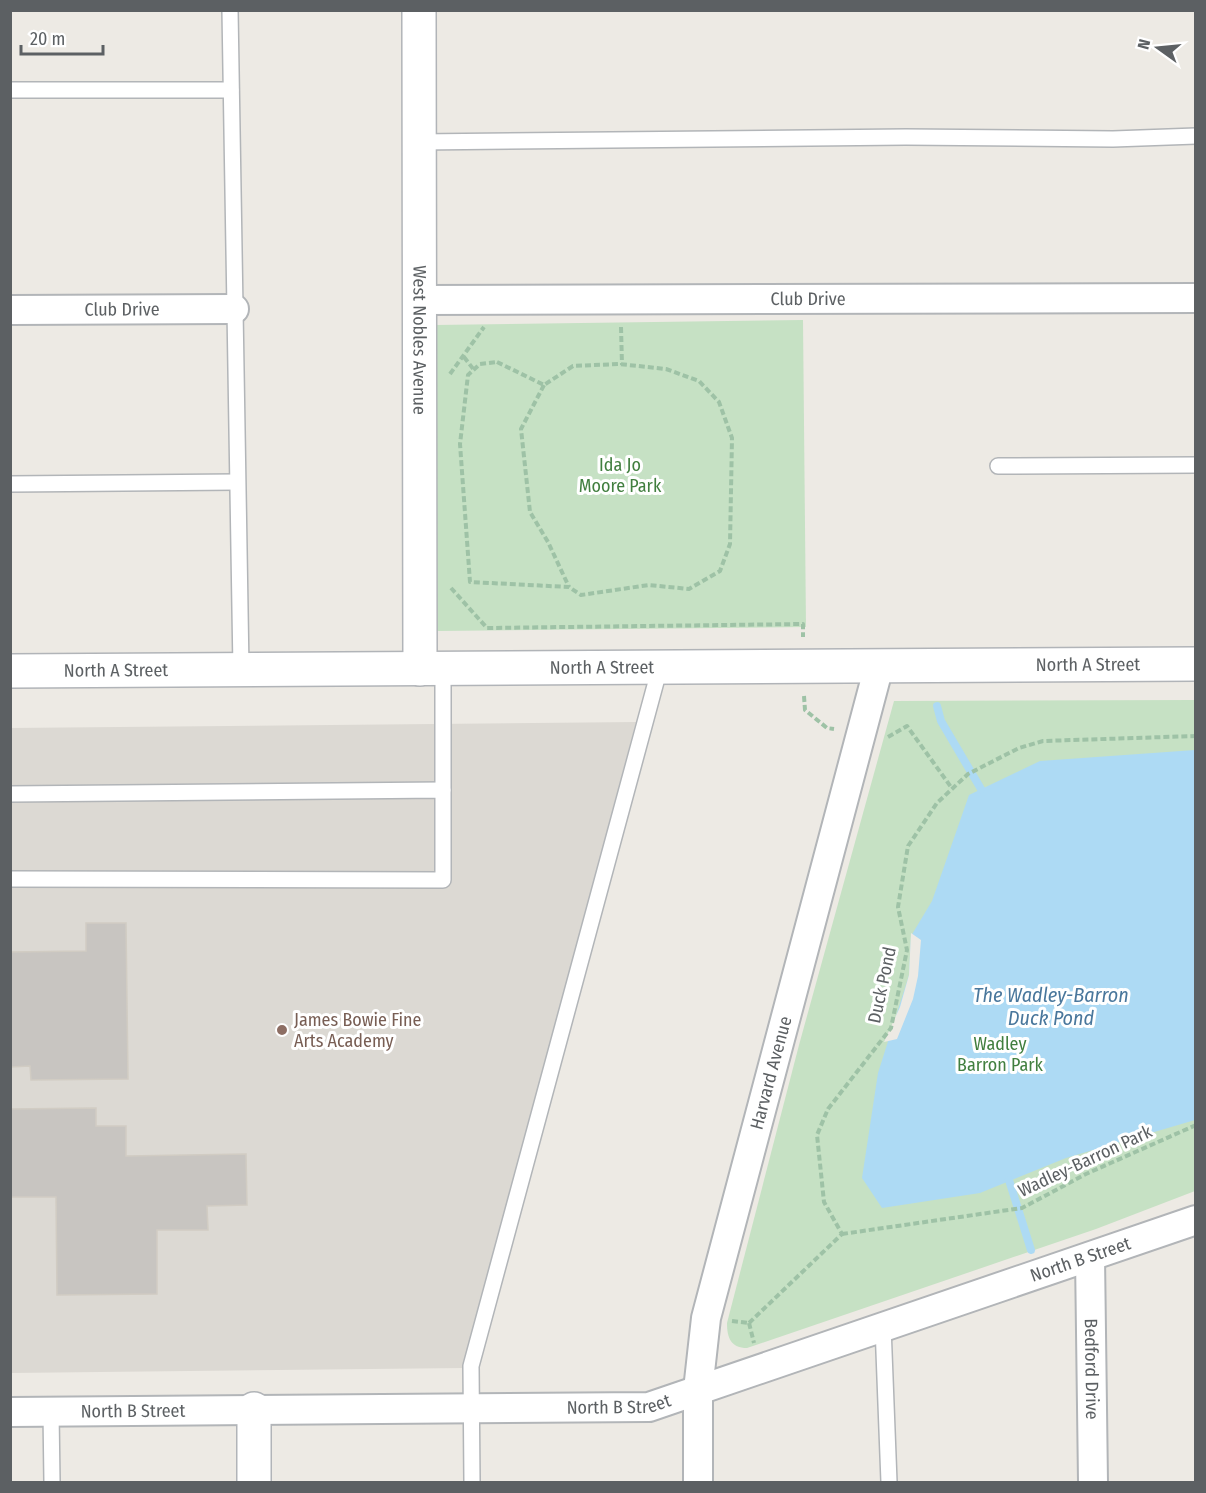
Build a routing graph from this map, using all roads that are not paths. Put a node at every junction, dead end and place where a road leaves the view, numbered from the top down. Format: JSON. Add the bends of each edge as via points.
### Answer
{"nodes":[{"id":1,"x":230,"y":10,"type":"edge"},
{"id":2,"x":419,"y":10,"type":"edge"},
{"id":3,"x":10,"y":90,"type":"edge"},
{"id":4,"x":231,"y":90,"type":"junction"},
{"id":5,"x":1196,"y":136,"type":"edge"},
{"id":6,"x":420,"y":142,"type":"junction"},
{"id":7,"x":1196,"y":298,"type":"edge"},
{"id":8,"x":420,"y":300,"type":"junction"},
{"id":9,"x":234,"y":309,"type":"junction"},
{"id":10,"x":10,"y":310,"type":"edge"},
{"id":11,"x":1196,"y":465,"type":"edge"},
{"id":12,"x":998,"y":466,"type":"dead end"},
{"id":13,"x":237,"y":482,"type":"junction"},
{"id":14,"x":10,"y":484,"type":"edge"},
{"id":15,"x":1196,"y":664,"type":"edge"},
{"id":16,"x":879,"y":666,"type":"junction"},
{"id":17,"x":660,"y":667,"type":"junction"},
{"id":18,"x":241,"y":669,"type":"junction"},
{"id":19,"x":431,"y":669,"type":"junction"},
{"id":20,"x":10,"y":671,"type":"edge"},
{"id":21,"x":443,"y":790,"type":"junction"},
{"id":22,"x":10,"y":794,"type":"edge"},
{"id":23,"x":10,"y":879,"type":"edge"},
{"id":24,"x":1196,"y":1220,"type":"edge"},
{"id":25,"x":1090,"y":1257,"type":"junction"},
{"id":26,"x":883,"y":1326,"type":"junction"},
{"id":27,"x":698,"y":1390,"type":"junction"},
{"id":28,"x":471,"y":1408,"type":"junction"},
{"id":29,"x":254,"y":1409,"type":"junction"},
{"id":30,"x":10,"y":1412,"type":"edge"},
{"id":31,"x":51,"y":1412,"type":"junction"},
{"id":32,"x":52,"y":1482,"type":"edge"},
{"id":33,"x":254,"y":1482,"type":"edge"},
{"id":34,"x":472,"y":1482,"type":"edge"},
{"id":35,"x":698,"y":1482,"type":"edge"},
{"id":36,"x":889,"y":1482,"type":"edge"},
{"id":37,"x":1093,"y":1482,"type":"edge"}],
"edges":[{"from":1,"to":4,"type":"lane"},
{"from":2,"to":6,"type":"main road","name":"West Nobles Avenue"},
{"from":3,"to":4,"type":"lane"},
{"from":4,"to":9,"type":"lane"},
{"from":5,"to":6,"type":"lane"},
{"from":6,"to":8,"type":"main road","name":"West Nobles Avenue"},
{"from":7,"to":8,"type":"street","name":"Club Drive"},
{"from":8,"to":19,"type":"main road","name":"West Nobles Avenue"},
{"from":9,"to":10,"type":"street","name":"Club Drive"},
{"from":9,"to":13,"type":"lane"},
{"from":11,"to":12,"type":"lane"},
{"from":13,"to":14,"type":"lane"},
{"from":13,"to":18,"type":"lane"},
{"from":15,"to":16,"type":"main road","name":"North A Street"},
{"from":16,"to":17,"type":"main road","name":"North A Street"},
{"from":16,"to":27,"type":"street","name":"Harvard Avenue","via":[[706,1318]]},
{"from":17,"to":19,"type":"main road","name":"North A Street"},
{"from":17,"to":28,"type":"lane","via":[[471,1366]]},
{"from":18,"to":19,"type":"main road","name":"North A Street"},
{"from":18,"to":20,"type":"main road","name":"North A Street"},
{"from":19,"to":21,"type":"lane"},
{"from":21,"to":22,"type":"lane"},
{"from":21,"to":23,"type":"lane","via":[[443,880]]},
{"from":24,"to":25,"type":"street","name":"North B Street"},
{"from":25,"to":26,"type":"street","name":"North B Street"},
{"from":25,"to":37,"type":"street","name":"Bedford Drive"},
{"from":26,"to":27,"type":"street","name":"North B Street"},
{"from":26,"to":36,"type":"lane"},
{"from":27,"to":28,"type":"street","name":"North B Street","via":[[649,1407]]},
{"from":27,"to":35,"type":"street","name":"Harvard Avenue"},
{"from":28,"to":29,"type":"street","name":"North B Street"},
{"from":28,"to":34,"type":"lane"},
{"from":29,"to":31,"type":"street","name":"North B Street"},
{"from":29,"to":33,"type":"main road"},
{"from":30,"to":31,"type":"street","name":"North B Street"},
{"from":31,"to":32,"type":"lane"}]}
